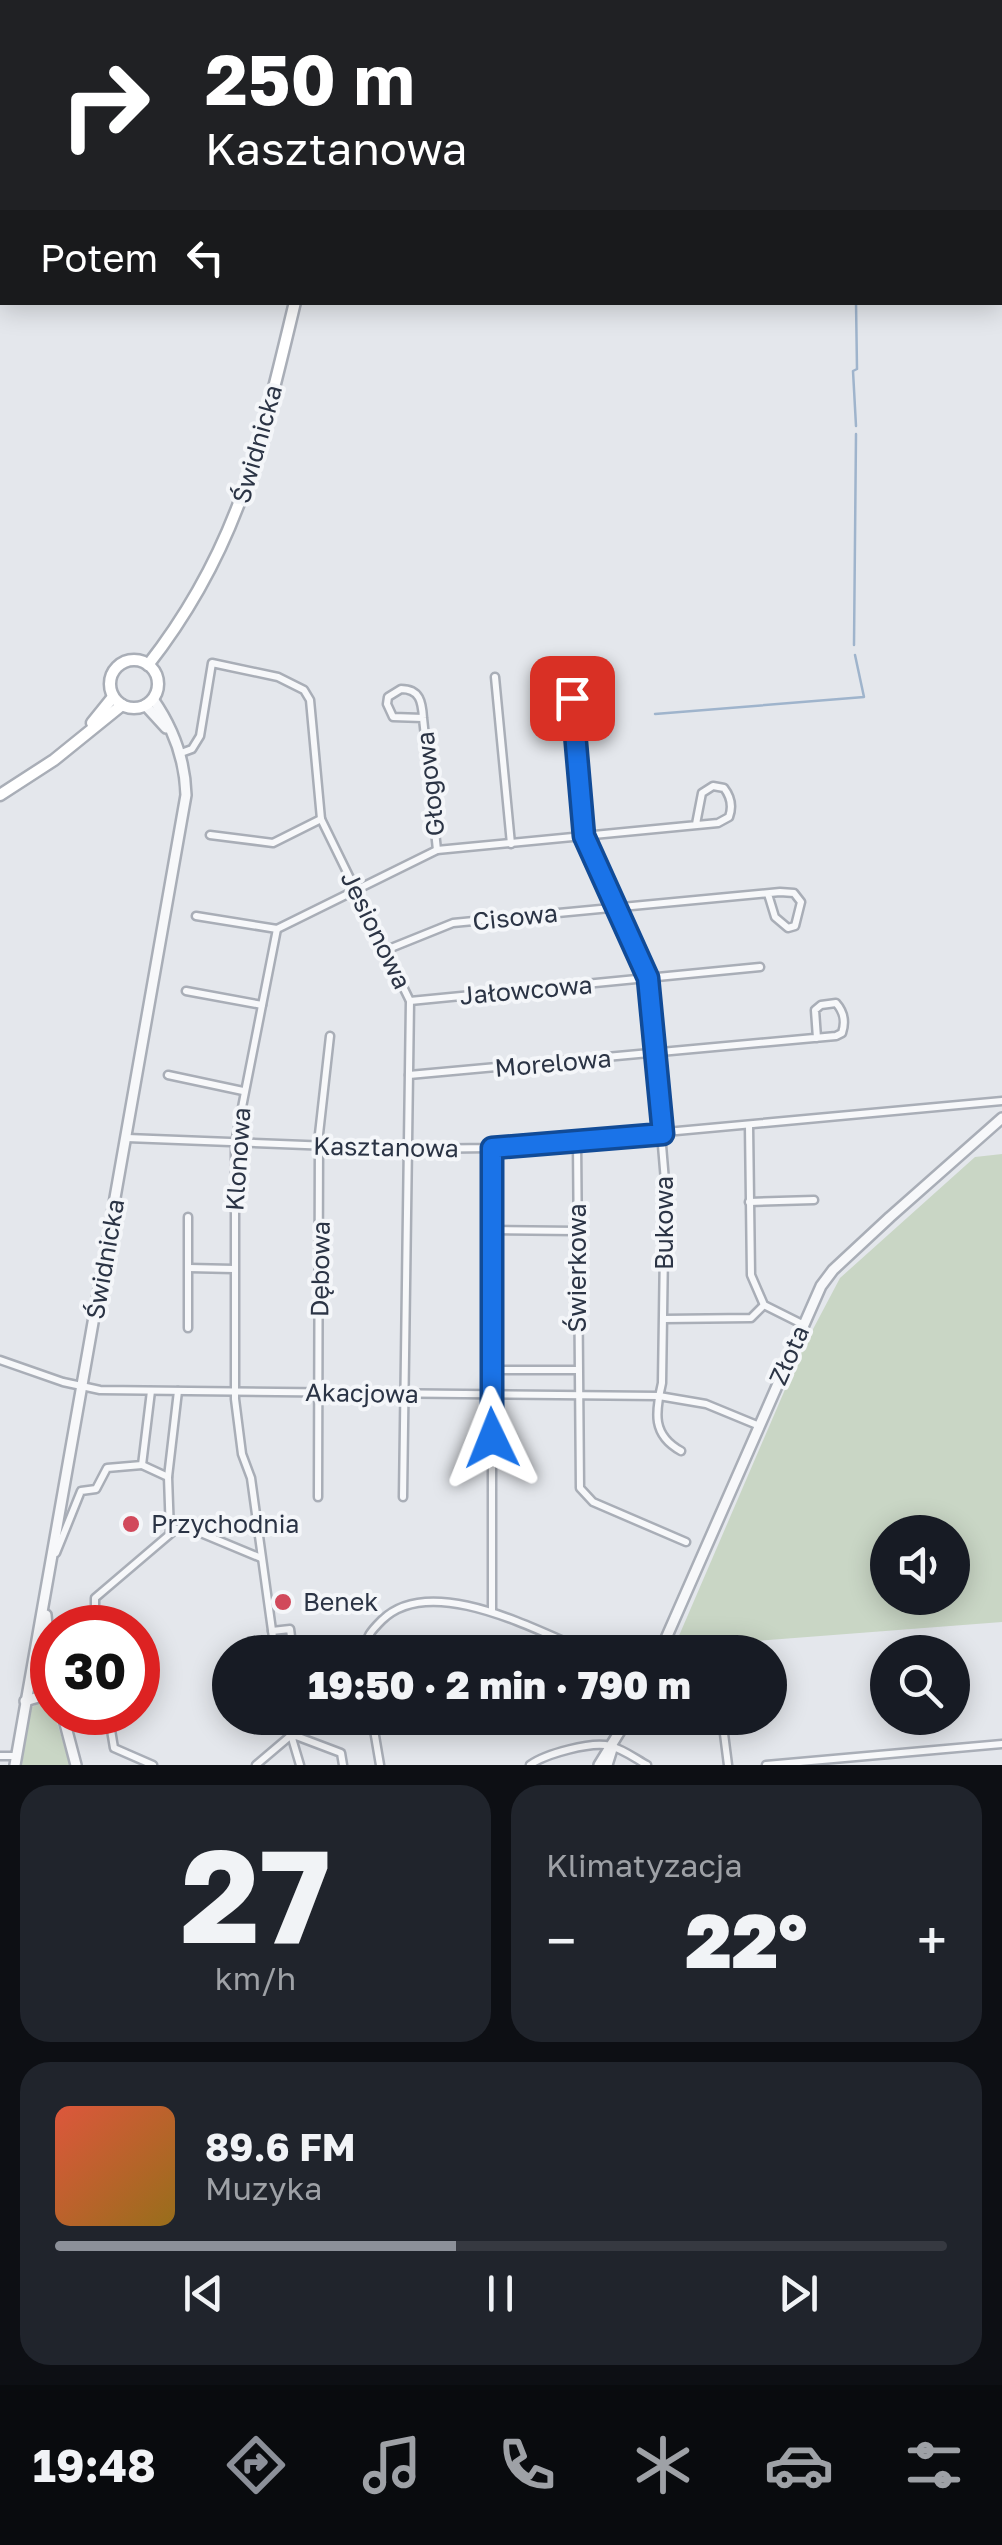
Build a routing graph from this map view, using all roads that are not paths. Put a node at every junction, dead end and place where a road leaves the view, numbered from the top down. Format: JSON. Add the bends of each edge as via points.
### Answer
{"nodes":[{"id":1,"x":294,"y":305,"type":"edge"},
{"id":2,"x":151,"y":668,"type":"junction"},
{"id":3,"x":494,"y":677,"type":"dead end"},
{"id":4,"x":118,"y":701,"type":"junction"},
{"id":5,"x":149,"y":702,"type":"junction"},
{"id":6,"x":574,"y":706,"type":"junction"},
{"id":7,"x":423,"y":718,"type":"junction"},
{"id":8,"x":181,"y":753,"type":"junction"},
{"id":9,"x":0,"y":795,"type":"edge"},
{"id":10,"x":321,"y":819,"type":"junction"},
{"id":11,"x":696,"y":824,"type":"junction"},
{"id":12,"x":210,"y":835,"type":"dead end"},
{"id":13,"x":584,"y":836,"type":"junction"},
{"id":14,"x":511,"y":844,"type":"junction"},
{"id":15,"x":436,"y":850,"type":"junction"},
{"id":16,"x":356,"y":889,"type":"junction"},
{"id":17,"x":768,"y":894,"type":"junction"},
{"id":18,"x":617,"y":907,"type":"junction"},
{"id":19,"x":196,"y":916,"type":"dead end"},
{"id":20,"x":277,"y":929,"type":"junction"},
{"id":21,"x":386,"y":950,"type":"junction"},
{"id":22,"x":760,"y":967,"type":"dead end"},
{"id":23,"x":648,"y":978,"type":"junction"},
{"id":24,"x":186,"y":991,"type":"dead end"},
{"id":25,"x":410,"y":1001,"type":"junction"},
{"id":26,"x":262,"y":1005,"type":"junction"},
{"id":27,"x":330,"y":1036,"type":"dead end"},
{"id":28,"x":817,"y":1038,"type":"junction"},
{"id":29,"x":656,"y":1053,"type":"junction"},
{"id":30,"x":168,"y":1075,"type":"dead end"},
{"id":31,"x":409,"y":1075,"type":"junction"},
{"id":32,"x":243,"y":1092,"type":"junction"},
{"id":33,"x":1002,"y":1101,"type":"edge"},
{"id":34,"x":984,"y":1103,"type":"junction"},
{"id":35,"x":996,"y":1116,"type":"edge"},
{"id":36,"x":749,"y":1126,"type":"junction"},
{"id":37,"x":663,"y":1134,"type":"junction"},
{"id":38,"x":127,"y":1138,"type":"junction"},
{"id":39,"x":577,"y":1140,"type":"junction"},
{"id":40,"x":235,"y":1143,"type":"junction"},
{"id":41,"x":320,"y":1146,"type":"junction"},
{"id":42,"x":492,"y":1148,"type":"junction"},
{"id":43,"x":406,"y":1149,"type":"junction"},
{"id":44,"x":814,"y":1200,"type":"dead end"},
{"id":45,"x":748,"y":1202,"type":"junction"},
{"id":46,"x":188,"y":1217,"type":"dead end"},
{"id":47,"x":492,"y":1230,"type":"junction"},
{"id":48,"x":577,"y":1231,"type":"junction"},
{"id":49,"x":190,"y":1268,"type":"junction"},
{"id":50,"x":234,"y":1268,"type":"junction"},
{"id":51,"x":764,"y":1305,"type":"junction"},
{"id":52,"x":664,"y":1319,"type":"junction"},
{"id":53,"x":802,"y":1324,"type":"junction"},
{"id":54,"x":188,"y":1328,"type":"dead end"},
{"id":55,"x":0,"y":1360,"type":"edge"},
{"id":56,"x":490,"y":1370,"type":"junction"},
{"id":57,"x":576,"y":1370,"type":"junction"},
{"id":58,"x":82,"y":1387,"type":"junction"},
{"id":59,"x":151,"y":1391,"type":"junction"},
{"id":60,"x":178,"y":1391,"type":"junction"},
{"id":61,"x":234,"y":1392,"type":"junction"},
{"id":62,"x":319,"y":1392,"type":"junction"},
{"id":63,"x":404,"y":1393,"type":"junction"},
{"id":64,"x":492,"y":1394,"type":"junction"},
{"id":65,"x":577,"y":1395,"type":"junction"},
{"id":66,"x":659,"y":1396,"type":"junction"},
{"id":67,"x":758,"y":1425,"type":"junction"},
{"id":68,"x":681,"y":1451,"type":"dead end"},
{"id":69,"x":142,"y":1465,"type":"junction"},
{"id":70,"x":168,"y":1477,"type":"junction"},
{"id":71,"x":318,"y":1497,"type":"dead end"},
{"id":72,"x":403,"y":1497,"type":"dead end"},
{"id":73,"x":170,"y":1533,"type":"junction"},
{"id":74,"x":686,"y":1542,"type":"dead end"},
{"id":75,"x":260,"y":1558,"type":"junction"},
{"id":76,"x":53,"y":1559,"type":"junction"},
{"id":77,"x":46,"y":1597,"type":"junction"},
{"id":78,"x":46,"y":1605,"type":"edge"},
{"id":79,"x":95,"y":1605,"type":"edge"},
{"id":80,"x":492,"y":1611,"type":"junction"},
{"id":81,"x":272,"y":1631,"type":"junction"},
{"id":82,"x":273,"y":1635,"type":"edge"},
{"id":83,"x":291,"y":1635,"type":"edge"},
{"id":84,"x":369,"y":1635,"type":"edge"},
{"id":85,"x":549,"y":1635,"type":"edge"},
{"id":86,"x":667,"y":1635,"type":"edge"},
{"id":87,"x":30,"y":1700,"type":"edge"},
{"id":88,"x":26,"y":1701,"type":"junction"},
{"id":89,"x":68,"y":1735,"type":"edge"},
{"id":90,"x":112,"y":1735,"type":"edge"},
{"id":91,"x":375,"y":1735,"type":"edge"},
{"id":92,"x":618,"y":1735,"type":"edge"},
{"id":93,"x":724,"y":1735,"type":"edge"},
{"id":94,"x":290,"y":1737,"type":"junction"},
{"id":95,"x":1002,"y":1744,"type":"edge"},
{"id":96,"x":612,"y":1746,"type":"junction"},
{"id":97,"x":0,"y":1756,"type":"edge"},
{"id":98,"x":16,"y":1761,"type":"edge"},
{"id":99,"x":76,"y":1765,"type":"edge"},
{"id":100,"x":153,"y":1765,"type":"edge"},
{"id":101,"x":256,"y":1765,"type":"edge"},
{"id":102,"x":300,"y":1765,"type":"edge"},
{"id":103,"x":344,"y":1765,"type":"edge"},
{"id":104,"x":380,"y":1765,"type":"edge"},
{"id":105,"x":530,"y":1765,"type":"edge"},
{"id":106,"x":599,"y":1765,"type":"edge"},
{"id":107,"x":606,"y":1765,"type":"edge"},
{"id":108,"x":648,"y":1765,"type":"edge"},
{"id":109,"x":728,"y":1765,"type":"edge"},
{"id":110,"x":766,"y":1765,"type":"edge"}],
"edges":[{"from":1,"to":2,"type":"main road","name":"Świdnicka","via":[[242,500],[218,558]]},
{"from":2,"to":4,"type":"main road","via":[[134,660],[119,666],[110,683]]},
{"from":2,"to":5,"type":"main road","via":[[158,682]]},
{"from":3,"to":14,"type":"street"},
{"from":4,"to":5,"type":"main road","via":[[138,708]]},
{"from":4,"to":9,"type":"main road","via":[[54,760]]},
{"from":5,"to":8,"type":"street","name":"Świdnicka"},
{"from":6,"to":6,"type":"street","via":[[599,701],[604,682],[580,676]]},
{"from":6,"to":13,"type":"street","name":"Bukowa"},
{"from":7,"to":7,"type":"street","name":"Głogowa","via":[[414,692],[401,689],[388,698],[392,717]]},
{"from":7,"to":15,"type":"street","name":"Głogowa"},
{"from":8,"to":10,"type":"street","name":"Jesionowa","via":[[200,736],[212,663],[278,677],[304,690],[312,710]]},
{"from":8,"to":38,"type":"street","name":"Świdnicka","via":[[186,796]]},
{"from":10,"to":12,"type":"street","via":[[274,843]]},
{"from":10,"to":16,"type":"street","name":"Jesionowa"},
{"from":11,"to":11,"type":"street","via":[[729,817],[724,788],[702,793]]},
{"from":11,"to":13,"type":"street"},
{"from":13,"to":14,"type":"street"},
{"from":13,"to":18,"type":"street","name":"Bukowa"},
{"from":14,"to":15,"type":"street"},
{"from":15,"to":16,"type":"street"},
{"from":16,"to":20,"type":"street"},
{"from":16,"to":21,"type":"street","name":"Jesionowa"},
{"from":17,"to":17,"type":"street","via":[[799,897],[795,926],[778,923]]},
{"from":17,"to":18,"type":"street","name":"Cisowa"},
{"from":18,"to":21,"type":"street","name":"Cisowa","via":[[453,923]]},
{"from":18,"to":23,"type":"street","name":"Bukowa"},
{"from":19,"to":20,"type":"street"},
{"from":20,"to":26,"type":"street","name":"Klonowa"},
{"from":21,"to":25,"type":"street","name":"Jesionowa"},
{"from":22,"to":23,"type":"street","name":"Jałowcowa"},
{"from":23,"to":25,"type":"street","name":"Jałowcowa"},
{"from":23,"to":29,"type":"street","name":"Bukowa"},
{"from":24,"to":26,"type":"street"},
{"from":25,"to":31,"type":"street","name":"Jesionowa"},
{"from":26,"to":32,"type":"street","name":"Klonowa"},
{"from":27,"to":41,"type":"street","name":"Dębowa"},
{"from":28,"to":28,"type":"street","via":[[842,1033],[844,1017],[836,1003],[815,1010]]},
{"from":28,"to":29,"type":"street","name":"Morelowa"},
{"from":29,"to":31,"type":"street","name":"Morelowa"},
{"from":29,"to":37,"type":"street","name":"Bukowa"},
{"from":30,"to":32,"type":"street"},
{"from":31,"to":43,"type":"street","name":"Jesionowa"},
{"from":32,"to":40,"type":"street","name":"Klonowa"},
{"from":33,"to":34,"type":"street","name":"Kasztanowa"},
{"from":34,"to":35,"type":"street"},
{"from":34,"to":36,"type":"street","name":"Kasztanowa"},
{"from":35,"to":53,"type":"street","name":"Złota","via":[[833,1270]]},
{"from":36,"to":37,"type":"street","name":"Kasztanowa"},
{"from":36,"to":45,"type":"street"},
{"from":37,"to":39,"type":"street","name":"Kasztanowa"},
{"from":37,"to":52,"type":"street","name":"Bukowa"},
{"from":38,"to":40,"type":"street","name":"Kasztanowa"},
{"from":38,"to":58,"type":"street","name":"Świdnicka"},
{"from":39,"to":42,"type":"street","name":"Kasztanowa"},
{"from":39,"to":48,"type":"street","name":"Świerkowa"},
{"from":40,"to":41,"type":"street","name":"Kasztanowa"},
{"from":40,"to":50,"type":"street","name":"Klonowa"},
{"from":41,"to":43,"type":"street","name":"Kasztanowa"},
{"from":41,"to":62,"type":"street","name":"Dębowa"},
{"from":42,"to":43,"type":"street","name":"Kasztanowa"},
{"from":42,"to":47,"type":"street"},
{"from":43,"to":63,"type":"street","name":"Jesionowa"},
{"from":44,"to":45,"type":"street"},
{"from":45,"to":51,"type":"street","via":[[751,1276]]},
{"from":46,"to":49,"type":"street"},
{"from":47,"to":48,"type":"street"},
{"from":47,"to":56,"type":"street"},
{"from":48,"to":57,"type":"street","name":"Świerkowa"},
{"from":49,"to":50,"type":"street"},
{"from":49,"to":54,"type":"street"},
{"from":50,"to":61,"type":"street","name":"Klonowa"},
{"from":51,"to":52,"type":"street","via":[[751,1318]]},
{"from":51,"to":53,"type":"street"},
{"from":52,"to":66,"type":"street","name":"Bukowa"},
{"from":53,"to":67,"type":"street","name":"Złota"},
{"from":55,"to":58,"type":"street","name":"Akacjowa"},
{"from":56,"to":57,"type":"street"},
{"from":56,"to":64,"type":"street"},
{"from":57,"to":65,"type":"street","name":"Świerkowa"},
{"from":58,"to":59,"type":"street","name":"Akacjowa"},
{"from":58,"to":76,"type":"street","name":"Świdnicka"},
{"from":59,"to":60,"type":"street","name":"Akacjowa"},
{"from":59,"to":69,"type":"street"},
{"from":60,"to":61,"type":"street","name":"Akacjowa"},
{"from":60,"to":70,"type":"street"},
{"from":61,"to":62,"type":"street","name":"Akacjowa"},
{"from":61,"to":75,"type":"street","name":"Klonowa"},
{"from":62,"to":63,"type":"street","name":"Akacjowa"},
{"from":62,"to":71,"type":"street","name":"Dębowa"},
{"from":63,"to":64,"type":"street","name":"Akacjowa"},
{"from":63,"to":72,"type":"street","name":"Jesionowa"},
{"from":64,"to":65,"type":"street","name":"Akacjowa"},
{"from":64,"to":80,"type":"street"},
{"from":65,"to":66,"type":"street","name":"Akacjowa"},
{"from":65,"to":74,"type":"street","name":"Świerkowa","via":[[580,1488],[593,1502]]},
{"from":66,"to":67,"type":"street","name":"Akacjowa","via":[[706,1404]]},
{"from":66,"to":68,"type":"street","name":"Bukowa","via":[[660,1434]]},
{"from":67,"to":86,"type":"street","name":"Złota"},
{"from":69,"to":70,"type":"street"},
{"from":69,"to":76,"type":"street","via":[[107,1468],[96,1489],[81,1491]]},
{"from":70,"to":73,"type":"street"},
{"from":73,"to":75,"type":"street","via":[[191,1529]]},
{"from":73,"to":79,"type":"street","via":[[95,1598]]},
{"from":75,"to":81,"type":"street","name":"Klonowa"},
{"from":76,"to":77,"type":"street","name":"Świdnicka"},
{"from":77,"to":78,"type":"street"},
{"from":77,"to":88,"type":"street","name":"Świdnicka"},
{"from":80,"to":84,"type":"street","via":[[402,1604]]},
{"from":80,"to":85,"type":"street"},
{"from":81,"to":82,"type":"street","name":"Klonowa"},
{"from":81,"to":83,"type":"street","via":[[290,1629]]},
{"from":87,"to":88,"type":"street"},
{"from":88,"to":98,"type":"street","name":"Świdnicka"},
{"from":89,"to":99,"type":"street"},
{"from":90,"to":100,"type":"street","via":[[114,1748]]},
{"from":91,"to":104,"type":"street"},
{"from":92,"to":96,"type":"street"},
{"from":93,"to":109,"type":"street"},
{"from":94,"to":101,"type":"street"},
{"from":94,"to":102,"type":"street"},
{"from":94,"to":103,"type":"street","via":[[342,1753]]},
{"from":95,"to":110,"type":"street"},
{"from":96,"to":105,"type":"street","via":[[551,1754]]},
{"from":96,"to":106,"type":"street"},
{"from":96,"to":107,"type":"street"},
{"from":96,"to":108,"type":"street"},
{"from":97,"to":98,"type":"street"}]}
